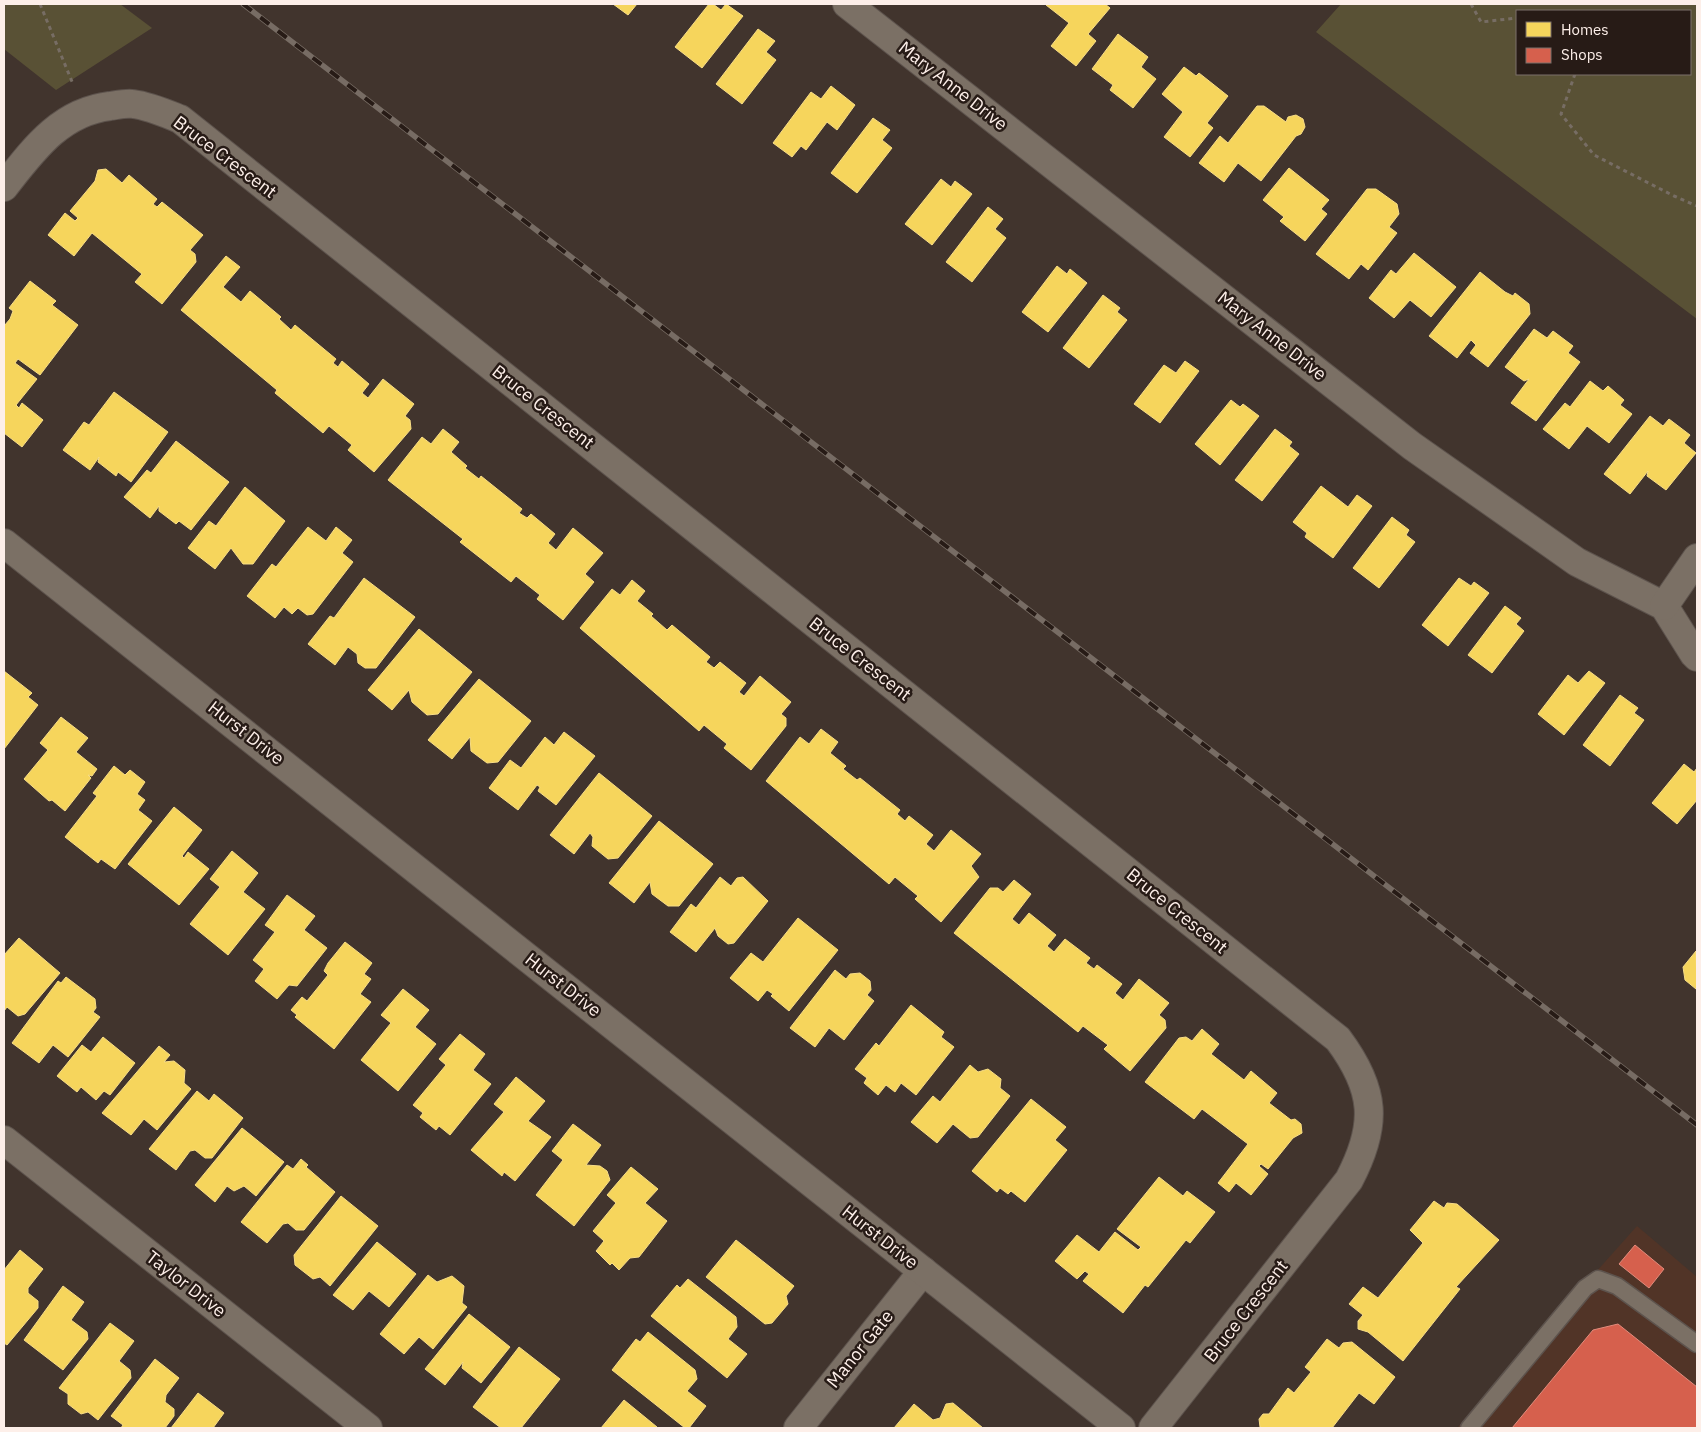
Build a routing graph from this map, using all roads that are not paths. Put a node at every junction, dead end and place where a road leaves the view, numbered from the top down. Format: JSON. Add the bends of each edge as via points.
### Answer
{"nodes":[{"id":1,"x":847,"y":4,"type":"edge"},
{"id":2,"x":4,"y":187,"type":"edge"},
{"id":3,"x":4,"y":543,"type":"edge"},
{"id":4,"x":1697,"y":558,"type":"edge"},
{"id":5,"x":1664,"y":606,"type":"junction"},
{"id":6,"x":1697,"y":657,"type":"edge"},
{"id":7,"x":4,"y":1140,"type":"edge"},
{"id":8,"x":923,"y":1271,"type":"junction"},
{"id":9,"x":1697,"y":1344,"type":"edge"},
{"id":10,"x":368,"y":1428,"type":"edge"},
{"id":11,"x":798,"y":1428,"type":"edge"},
{"id":12,"x":1121,"y":1428,"type":"edge"},
{"id":13,"x":1153,"y":1428,"type":"edge"},
{"id":14,"x":1469,"y":1428,"type":"edge"}],
"edges":[{"from":1,"to":5,"type":"street","name":"Mary Anne Drive","via":[[1412,446],[1577,562]]},
{"from":2,"to":13,"type":"street","name":"Bruce Crescent","via":[[50,133],[75,115],[99,107],[131,103],[180,119],[1338,1040],[1349,1054],[1368,1098],[1370,1119],[1359,1161],[1349,1180]]},
{"from":3,"to":8,"type":"street","name":"Hurst Drive"},
{"from":4,"to":5,"type":"street"},
{"from":5,"to":6,"type":"street"},
{"from":7,"to":10,"type":"street","name":"Taylor Drive"},
{"from":8,"to":11,"type":"street","name":"Manor Gate"},
{"from":8,"to":12,"type":"street","name":"Hurst Drive"},
{"from":9,"to":14,"type":"lane","via":[[1617,1286],[1598,1279],[1585,1288]]}]}
